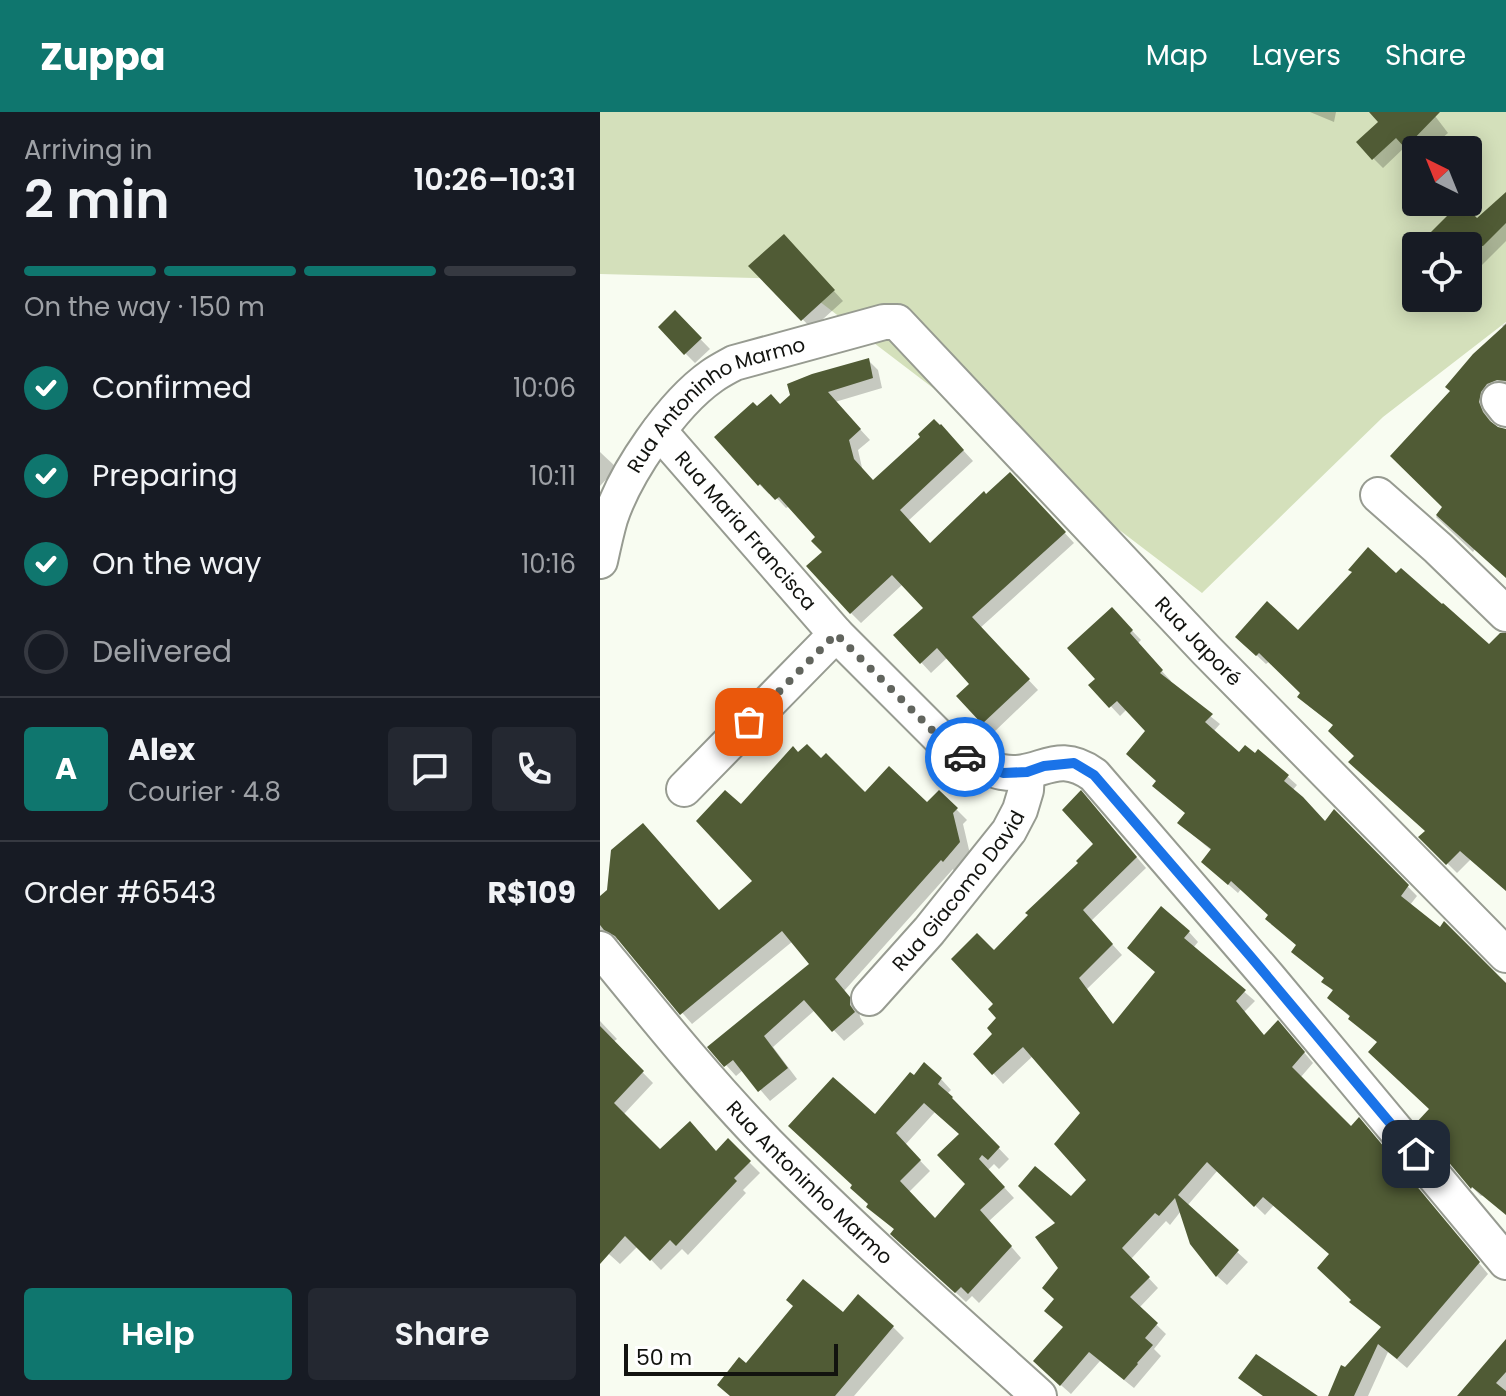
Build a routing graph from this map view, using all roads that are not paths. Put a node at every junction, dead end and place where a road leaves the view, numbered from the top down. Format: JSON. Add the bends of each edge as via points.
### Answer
{"nodes":[{"id":1,"x":897,"y":322,"type":"joint"},
{"id":2,"x":659,"y":431,"type":"junction"},
{"id":3,"x":1378,"y":495,"type":"dead end"},
{"id":4,"x":600,"y":561,"type":"edge"},
{"id":5,"x":1506,"y":614,"type":"edge"},
{"id":6,"x":836,"y":634,"type":"junction"},
{"id":7,"x":1027,"y":772,"type":"junction"},
{"id":8,"x":684,"y":789,"type":"dead end"},
{"id":9,"x":600,"y":949,"type":"edge"},
{"id":10,"x":1506,"y":955,"type":"edge"},
{"id":11,"x":869,"y":998,"type":"dead end"},
{"id":12,"x":1506,"y":1262,"type":"edge"},
{"id":13,"x":1039,"y":1396,"type":"edge"}],
"edges":[{"from":1,"to":2,"type":"street","name":"Rua Antoninho Marmo","via":[[734,363],[691,394]]},
{"from":1,"to":10,"type":"street","name":"Rua Japoré","via":[[1206,650]]},
{"from":2,"to":4,"type":"street","name":"Rua Antoninho Marmo","via":[[627,480]]},
{"from":2,"to":6,"type":"street","name":"Rua Maria Francisca"},
{"from":3,"to":5,"type":"street"},
{"from":6,"to":7,"type":"street","name":"Rua Maria Francisca","via":[[955,753],[1003,773]]},
{"from":6,"to":8,"type":"street"},
{"from":7,"to":11,"type":"street","name":"Rua Giacomo David","via":[[1020,810],[1009,831]]},
{"from":7,"to":12,"type":"street","name":"Rua Maria Francisca","via":[[1074,763],[1094,775]]},
{"from":9,"to":13,"type":"street","name":"Rua Antoninho Marmo","via":[[766,1142]]}]}
